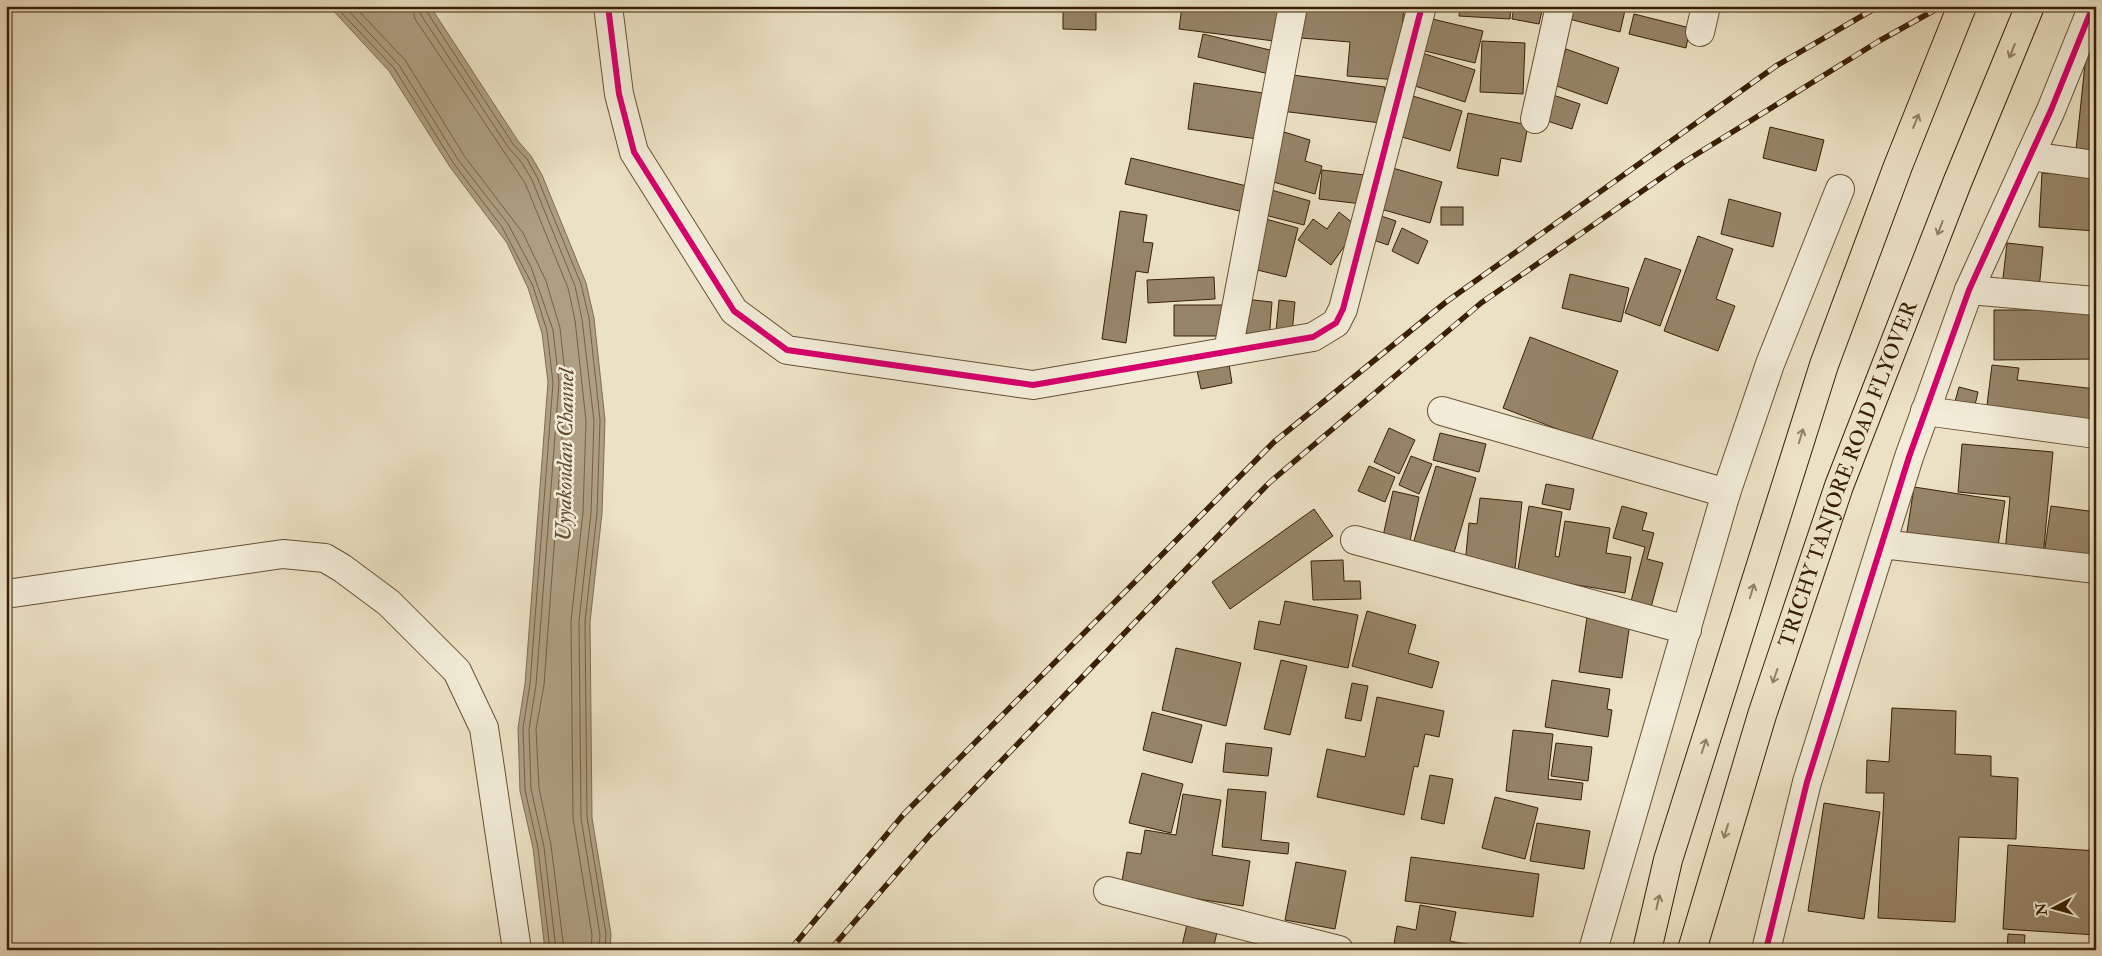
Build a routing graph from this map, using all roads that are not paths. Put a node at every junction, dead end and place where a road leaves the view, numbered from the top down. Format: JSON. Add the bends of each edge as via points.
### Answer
{"nodes":[{"id":1,"x":608,"y":6,"type":"edge"},
{"id":2,"x":1293,"y":6,"type":"edge"},
{"id":3,"x":1422,"y":6,"type":"edge"},
{"id":4,"x":1560,"y":6,"type":"edge"},
{"id":5,"x":1962,"y":6,"type":"edge"},
{"id":6,"x":2030,"y":6,"type":"edge"},
{"id":7,"x":2093,"y":15,"type":"edge"},
{"id":8,"x":1535,"y":119,"type":"dead end"},
{"id":9,"x":2030,"y":156,"type":"junction"},
{"id":10,"x":2096,"y":165,"type":"edge"},
{"id":11,"x":1840,"y":189,"type":"dead end"},
{"id":12,"x":1969,"y":290,"type":"junction"},
{"id":13,"x":2096,"y":301,"type":"edge"},
{"id":14,"x":1228,"y":351,"type":"junction"},
{"id":15,"x":1925,"y":411,"type":"junction"},
{"id":16,"x":1442,"y":412,"type":"dead end"},
{"id":17,"x":2096,"y":434,"type":"edge"},
{"id":18,"x":1726,"y":493,"type":"junction"},
{"id":19,"x":1355,"y":540,"type":"dead end"},
{"id":20,"x":1882,"y":544,"type":"junction"},
{"id":21,"x":2096,"y":569,"type":"edge"},
{"id":22,"x":6,"y":594,"type":"edge"},
{"id":23,"x":1687,"y":630,"type":"junction"},
{"id":24,"x":1108,"y":891,"type":"dead end"},
{"id":25,"x":517,"y":950,"type":"edge"},
{"id":26,"x":1339,"y":950,"type":"edge"},
{"id":27,"x":1593,"y":950,"type":"edge"},
{"id":28,"x":1647,"y":950,"type":"edge"},
{"id":29,"x":1692,"y":950,"type":"edge"},
{"id":30,"x":1766,"y":950,"type":"edge"}],
"edges":[{"from":1,"to":14,"type":"street","via":[[619,94],[634,152],[734,311],[786,350],[1033,385]]},
{"from":2,"to":14,"type":"street"},
{"from":3,"to":14,"type":"street","via":[[1343,309],[1336,323],[1312,337]]},
{"from":4,"to":8,"type":"street"},
{"from":28,"to":5,"type":"highway","one_way":true,"via":[[1668,860],[1824,365]]},
{"from":6,"to":29,"type":"highway","name":"TRICHY TANJORE ROAD FLYOVER","one_way":true,"via":[[1838,486],[1762,714]]},
{"from":7,"to":9,"type":"street"},
{"from":9,"to":10,"type":"street"},
{"from":9,"to":12,"type":"street"},
{"from":11,"to":18,"type":"street","via":[[1770,364]]},
{"from":12,"to":13,"type":"street"},
{"from":12,"to":15,"type":"street"},
{"from":15,"to":17,"type":"street"},
{"from":15,"to":20,"type":"street"},
{"from":16,"to":18,"type":"street"},
{"from":18,"to":23,"type":"street"},
{"from":19,"to":23,"type":"street"},
{"from":20,"to":21,"type":"street"},
{"from":20,"to":30,"type":"street","via":[[1807,782]]},
{"from":22,"to":25,"type":"street","via":[[283,554],[325,558],[342,568],[389,603],[457,671],[484,728]]},
{"from":23,"to":27,"type":"street"},
{"from":24,"to":26,"type":"street"}]}
